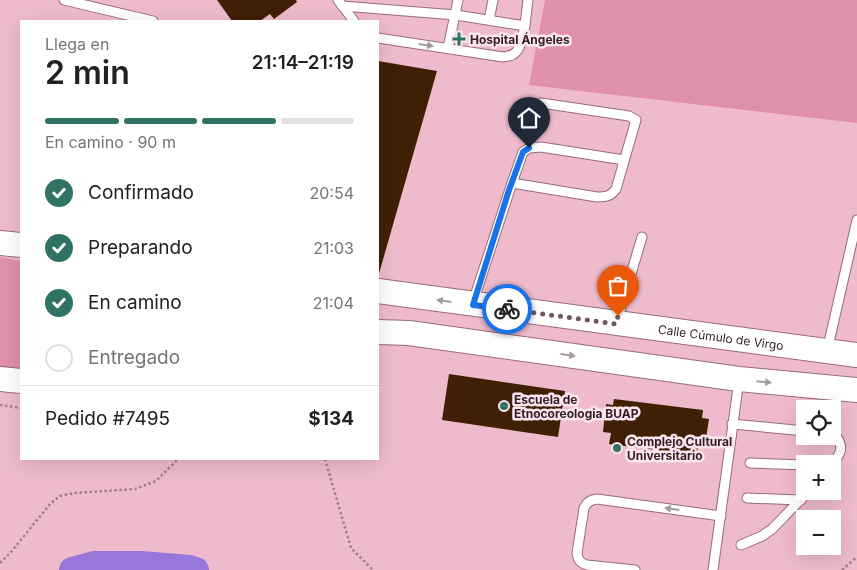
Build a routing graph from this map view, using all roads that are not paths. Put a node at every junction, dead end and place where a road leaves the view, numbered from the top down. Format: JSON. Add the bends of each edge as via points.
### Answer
{"nodes":[{"id":1,"x":458,"y":0,"type":"edge"},
{"id":2,"x":493,"y":0,"type":"edge"},
{"id":3,"x":528,"y":0,"type":"edge"},
{"id":4,"x":66,"y":1,"type":"edge"},
{"id":5,"x":340,"y":3,"type":"edge"},
{"id":6,"x":456,"y":15,"type":"junction"},
{"id":7,"x":150,"y":20,"type":"edge"},
{"id":8,"x":353,"y":20,"type":"edge"},
{"id":9,"x":489,"y":20,"type":"junction"},
{"id":10,"x":524,"y":26,"type":"junction"},
{"id":11,"x":379,"y":38,"type":"edge"},
{"id":12,"x":448,"y":48,"type":"junction"},
{"id":13,"x":541,"y":103,"type":"dead end"},
{"id":14,"x":624,"y":160,"type":"junction"},
{"id":15,"x":512,"y":183,"type":"junction"},
{"id":16,"x":857,"y":220,"type":"edge"},
{"id":17,"x":642,"y":237,"type":"dead end"},
{"id":18,"x":0,"y":243,"type":"edge"},
{"id":19,"x":20,"y":246,"type":"edge"},
{"id":20,"x":379,"y":291,"type":"edge"},
{"id":21,"x":473,"y":305,"type":"junction"},
{"id":22,"x":551,"y":316,"type":"junction"},
{"id":23,"x":616,"y":324,"type":"junction"},
{"id":24,"x":379,"y":332,"type":"edge"},
{"id":25,"x":486,"y":343,"type":"junction"},
{"id":26,"x":827,"y":352,"type":"junction"},
{"id":27,"x":857,"y":356,"type":"edge"},
{"id":28,"x":0,"y":379,"type":"edge"},
{"id":29,"x":739,"y":379,"type":"junction"},
{"id":30,"x":20,"y":381,"type":"edge"},
{"id":31,"x":857,"y":390,"type":"edge"},
{"id":32,"x":732,"y":424,"type":"junction"},
{"id":33,"x":796,"y":430,"type":"edge"},
{"id":34,"x":750,"y":463,"type":"dead end"},
{"id":35,"x":796,"y":465,"type":"edge"},
{"id":36,"x":747,"y":498,"type":"dead end"},
{"id":37,"x":796,"y":500,"type":"edge"},
{"id":38,"x":801,"y":500,"type":"edge"},
{"id":39,"x":721,"y":516,"type":"junction"},
{"id":40,"x":741,"y":545,"type":"dead end"},
{"id":41,"x":635,"y":570,"type":"edge"},
{"id":42,"x":713,"y":570,"type":"edge"}],
"edges":[{"from":1,"to":6,"type":"lane"},
{"from":2,"to":9,"type":"lane"},
{"from":3,"to":10,"type":"lane"},
{"from":4,"to":7,"type":"lane"},
{"from":5,"to":6,"type":"lane"},
{"from":5,"to":8,"type":"lane"},
{"from":6,"to":9,"type":"lane"},
{"from":6,"to":12,"type":"lane"},
{"from":9,"to":10,"type":"lane"},
{"from":10,"to":12,"type":"lane","via":[[518,49],[512,56]]},
{"from":11,"to":12,"type":"lane","one_way":true},
{"from":13,"to":14,"type":"lane","via":[[628,116],[636,120]]},
{"from":14,"to":15,"type":"lane","via":[[529,148],[523,152]]},
{"from":14,"to":15,"type":"lane","via":[[616,189],[605,197]]},
{"from":15,"to":21,"type":"lane"},
{"from":16,"to":26,"type":"lane"},
{"from":17,"to":23,"type":"lane"},
{"from":18,"to":19,"type":"main road"},
{"from":21,"to":20,"type":"main road","name":"Calle Cúmulo de Virgo","one_way":true},
{"from":21,"to":22,"type":"main road","name":"Calle Cúmulo de Virgo"},
{"from":22,"to":23,"type":"main road","name":"Calle Cúmulo de Virgo"},
{"from":22,"to":25,"type":"main road","via":[[548,337]]},
{"from":23,"to":26,"type":"main road","name":"Calle Cúmulo de Virgo"},
{"from":24,"to":25,"type":"main road"},
{"from":25,"to":29,"type":"main road","one_way":true},
{"from":26,"to":27,"type":"main road","name":"Calle Cúmulo de Virgo"},
{"from":28,"to":30,"type":"main road"},
{"from":29,"to":31,"type":"main road","one_way":true},
{"from":29,"to":32,"type":"lane"},
{"from":32,"to":33,"type":"lane"},
{"from":32,"to":39,"type":"lane"},
{"from":34,"to":35,"type":"lane"},
{"from":36,"to":37,"type":"lane"},
{"from":38,"to":40,"type":"lane","via":[[772,529]]},
{"from":39,"to":41,"type":"lane","one_way":true,"via":[[597,499],[586,503],[578,558],[587,565]]},
{"from":39,"to":42,"type":"lane"}]}
